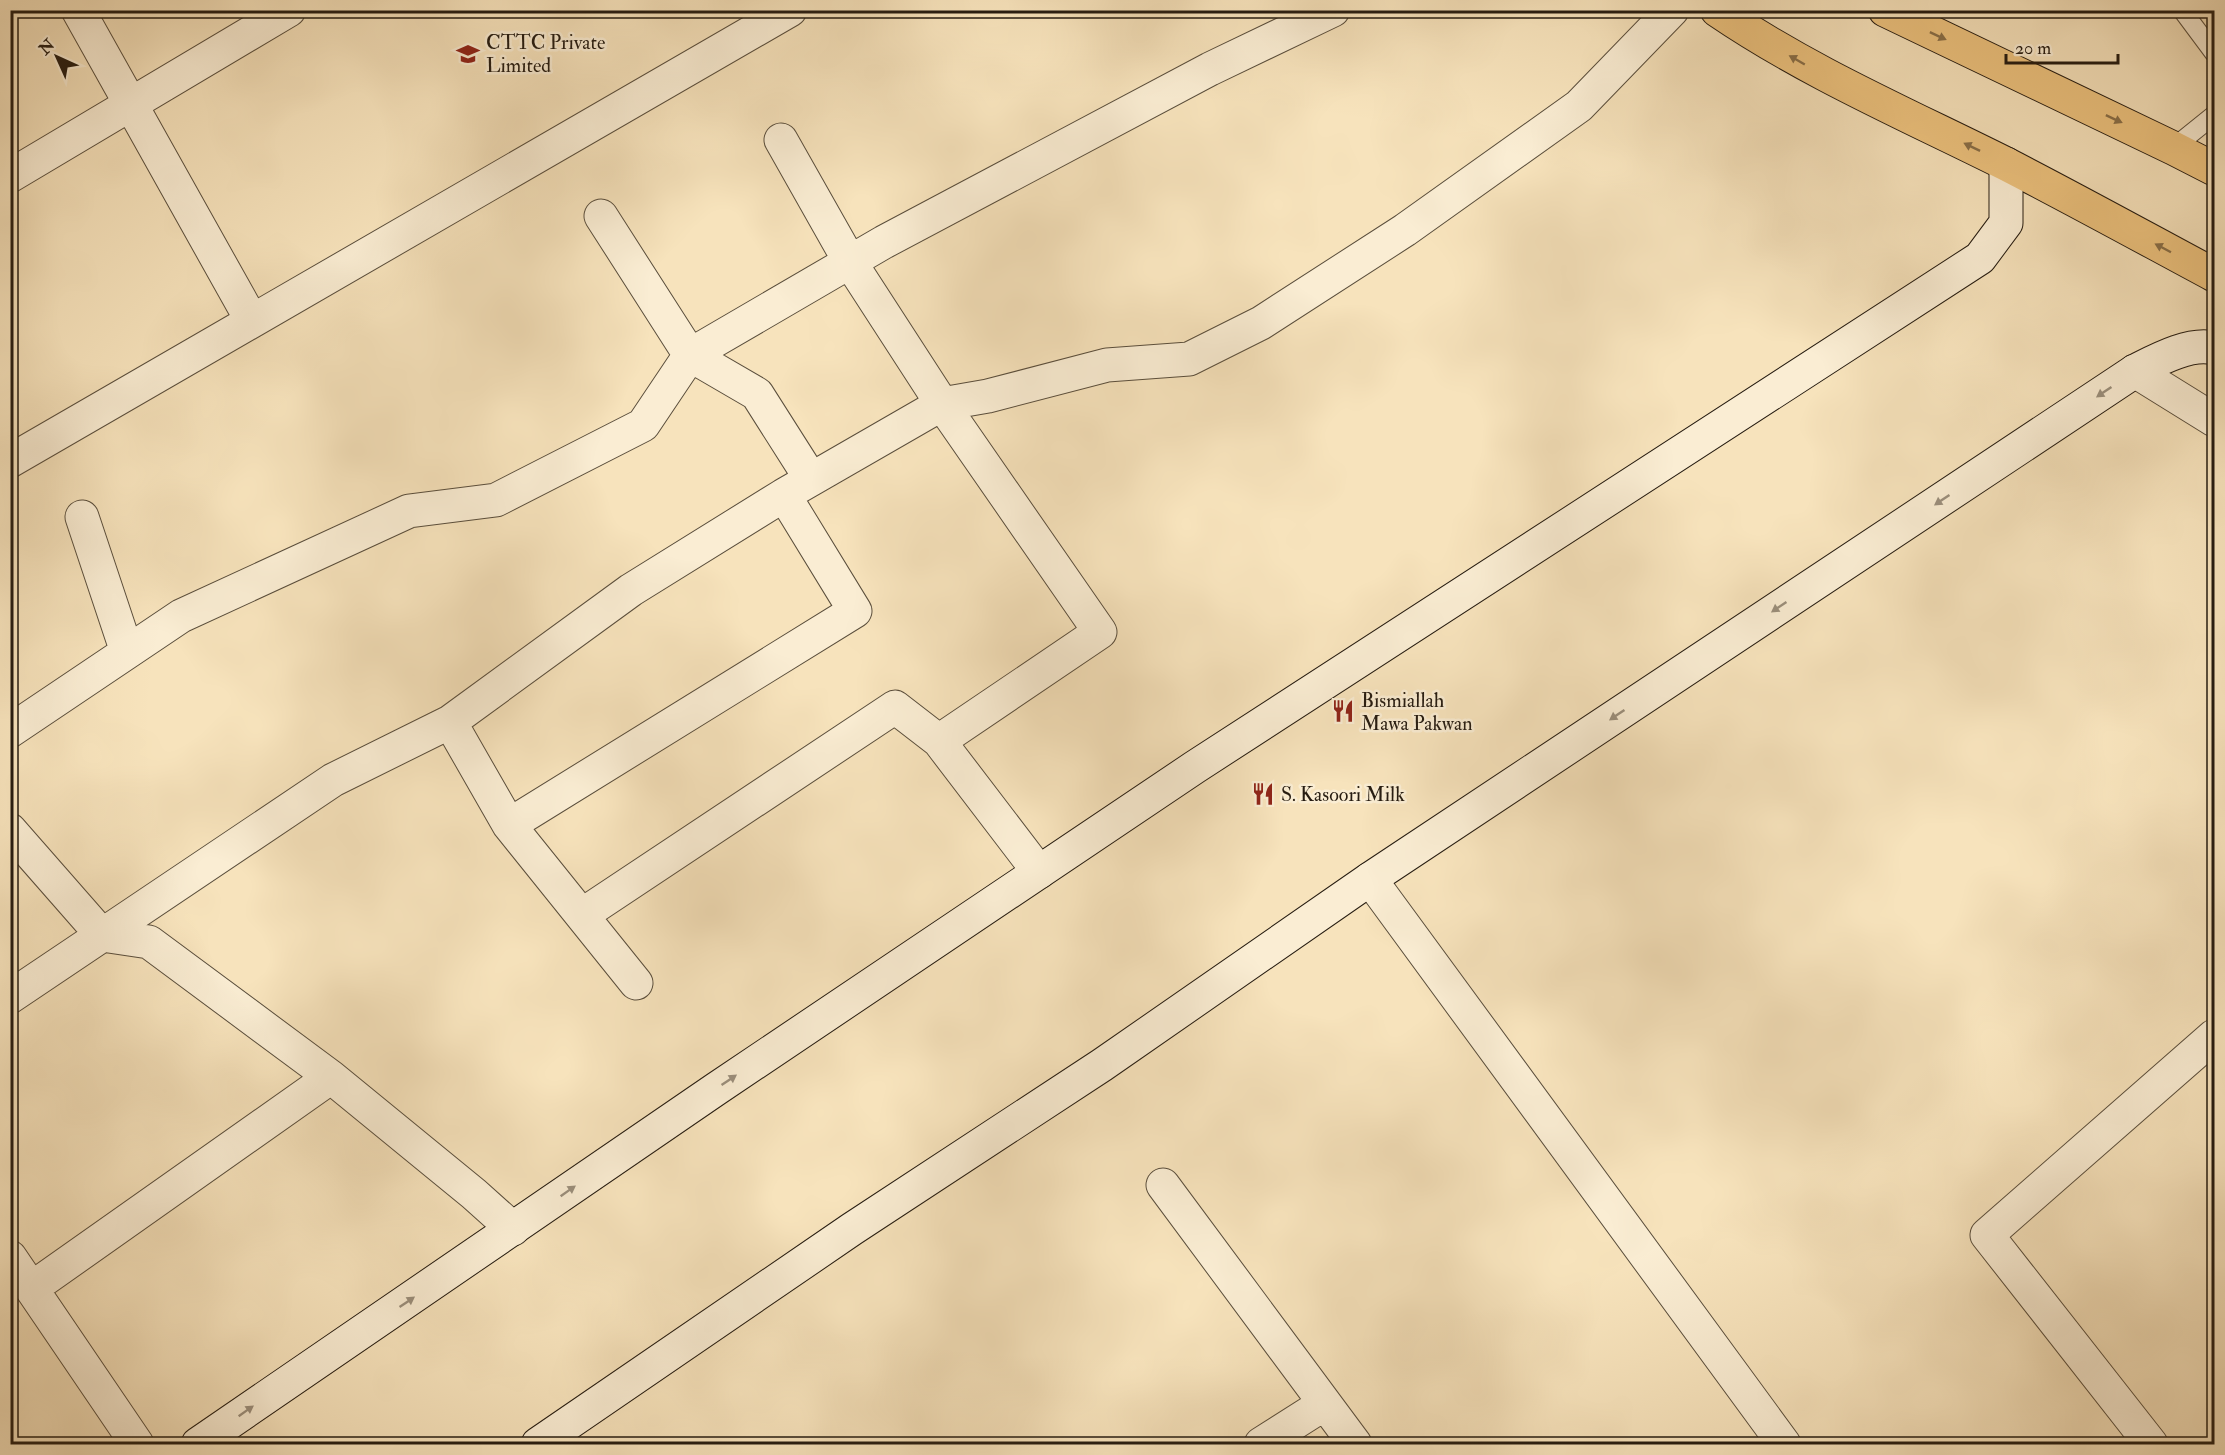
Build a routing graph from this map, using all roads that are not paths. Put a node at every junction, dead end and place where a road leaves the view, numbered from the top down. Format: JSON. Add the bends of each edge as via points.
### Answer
{"nodes":[{"id":1,"x":78,"y":10,"type":"edge"},
{"id":2,"x":289,"y":10,"type":"edge"},
{"id":3,"x":790,"y":10,"type":"edge"},
{"id":4,"x":1333,"y":10,"type":"edge"},
{"id":5,"x":1717,"y":10,"type":"edge"},
{"id":6,"x":1885,"y":10,"type":"edge"},
{"id":7,"x":2182,"y":10,"type":"edge"},
{"id":8,"x":1663,"y":14,"type":"edge"},
{"id":9,"x":2214,"y":53,"type":"edge"},
{"id":10,"x":130,"y":104,"type":"junction"},
{"id":11,"x":2214,"y":115,"type":"edge"},
{"id":12,"x":781,"y":140,"type":"dead end"},
{"id":13,"x":2173,"y":148,"type":"junction"},
{"id":14,"x":2006,"y":164,"type":"junction"},
{"id":15,"x":2214,"y":170,"type":"edge"},
{"id":16,"x":10,"y":176,"type":"edge"},
{"id":17,"x":601,"y":216,"type":"dead end"},
{"id":18,"x":850,"y":262,"type":"junction"},
{"id":19,"x":2214,"y":275,"type":"edge"},
{"id":20,"x":252,"y":321,"type":"junction"},
{"id":21,"x":2214,"y":348,"type":"edge"},
{"id":22,"x":690,"y":355,"type":"junction"},
{"id":23,"x":2136,"y":371,"type":"junction"},
{"id":24,"x":942,"y":404,"type":"junction"},
{"id":25,"x":2214,"y":420,"type":"edge"},
{"id":26,"x":10,"y":461,"type":"edge"},
{"id":27,"x":798,"y":487,"type":"junction"},
{"id":28,"x":82,"y":517,"type":"dead end"},
{"id":29,"x":127,"y":652,"type":"junction"},
{"id":30,"x":450,"y":722,"type":"junction"},
{"id":31,"x":10,"y":731,"type":"edge"},
{"id":32,"x":939,"y":741,"type":"junction"},
{"id":33,"x":509,"y":825,"type":"junction"},
{"id":34,"x":10,"y":830,"type":"edge"},
{"id":35,"x":1039,"y":872,"type":"junction"},
{"id":36,"x":1370,"y":879,"type":"junction"},
{"id":37,"x":582,"y":915,"type":"junction"},
{"id":38,"x":102,"y":935,"type":"junction"},
{"id":39,"x":636,"y":983,"type":"dead end"},
{"id":40,"x":10,"y":997,"type":"edge"},
{"id":41,"x":2214,"y":1036,"type":"edge"},
{"id":42,"x":331,"y":1077,"type":"junction"},
{"id":43,"x":1163,"y":1185,"type":"dead end"},
{"id":44,"x":513,"y":1229,"type":"junction"},
{"id":45,"x":10,"y":1257,"type":"edge"},
{"id":46,"x":32,"y":1288,"type":"junction"},
{"id":47,"x":1324,"y":1404,"type":"junction"},
{"id":48,"x":556,"y":1440,"type":"edge"},
{"id":49,"x":137,"y":1444,"type":"edge"},
{"id":50,"x":198,"y":1444,"type":"edge"},
{"id":51,"x":1261,"y":1444,"type":"edge"},
{"id":52,"x":1355,"y":1444,"type":"edge"},
{"id":53,"x":1784,"y":1444,"type":"edge"},
{"id":54,"x":2151,"y":1444,"type":"edge"}],
"edges":[{"from":1,"to":10,"type":"street"},
{"from":2,"to":10,"type":"street"},
{"from":3,"to":20,"type":"street"},
{"from":4,"to":18,"type":"street","via":[[1210,69]]},
{"from":14,"to":5,"type":"highway","one_way":true,"via":[[1827,77]]},
{"from":6,"to":13,"type":"highway","one_way":true},
{"from":7,"to":9,"type":"lane"},
{"from":8,"to":24,"type":"street","via":[[1579,106],[1405,230],[1261,323],[1189,359],[1107,365]]},
{"from":10,"to":16,"type":"street"},
{"from":10,"to":20,"type":"street"},
{"from":11,"to":13,"type":"lane"},
{"from":12,"to":18,"type":"street"},
{"from":13,"to":15,"type":"highway"},
{"from":19,"to":14,"type":"highway","one_way":true},
{"from":14,"to":35,"type":"street","via":[[2006,223],[1980,258]]},
{"from":17,"to":22,"type":"street"},
{"from":18,"to":22,"type":"street"},
{"from":18,"to":24,"type":"street"},
{"from":20,"to":26,"type":"street"},
{"from":21,"to":23,"type":"street","via":[[2207,346],[2164,356]]},
{"from":22,"to":27,"type":"street","via":[[757,394]]},
{"from":22,"to":29,"type":"street","via":[[643,425],[496,500],[409,511],[181,616]]},
{"from":23,"to":25,"type":"street"},
{"from":23,"to":36,"type":"street","one_way":true},
{"from":24,"to":27,"type":"street"},
{"from":24,"to":32,"type":"street","via":[[1100,632]]},
{"from":27,"to":30,"type":"street","via":[[631,591]]},
{"from":27,"to":33,"type":"street","via":[[855,611]]},
{"from":28,"to":29,"type":"street"},
{"from":29,"to":31,"type":"street"},
{"from":30,"to":33,"type":"street"},
{"from":30,"to":38,"type":"street","via":[[333,780]]},
{"from":32,"to":35,"type":"street"},
{"from":32,"to":37,"type":"street","via":[[895,707]]},
{"from":33,"to":37,"type":"street"},
{"from":34,"to":38,"type":"street"},
{"from":44,"to":35,"type":"street","one_way":true},
{"from":36,"to":48,"type":"street","via":[[1102,1065],[852,1229]]},
{"from":36,"to":53,"type":"street"},
{"from":37,"to":39,"type":"street"},
{"from":38,"to":40,"type":"street"},
{"from":38,"to":42,"type":"street","via":[[148,942]]},
{"from":41,"to":54,"type":"street","via":[[1987,1235]]},
{"from":42,"to":44,"type":"street"},
{"from":42,"to":46,"type":"street"},
{"from":43,"to":47,"type":"street"},
{"from":50,"to":44,"type":"street","one_way":true},
{"from":45,"to":46,"type":"street"},
{"from":46,"to":49,"type":"street"},
{"from":47,"to":51,"type":"street"},
{"from":47,"to":52,"type":"street"}]}
